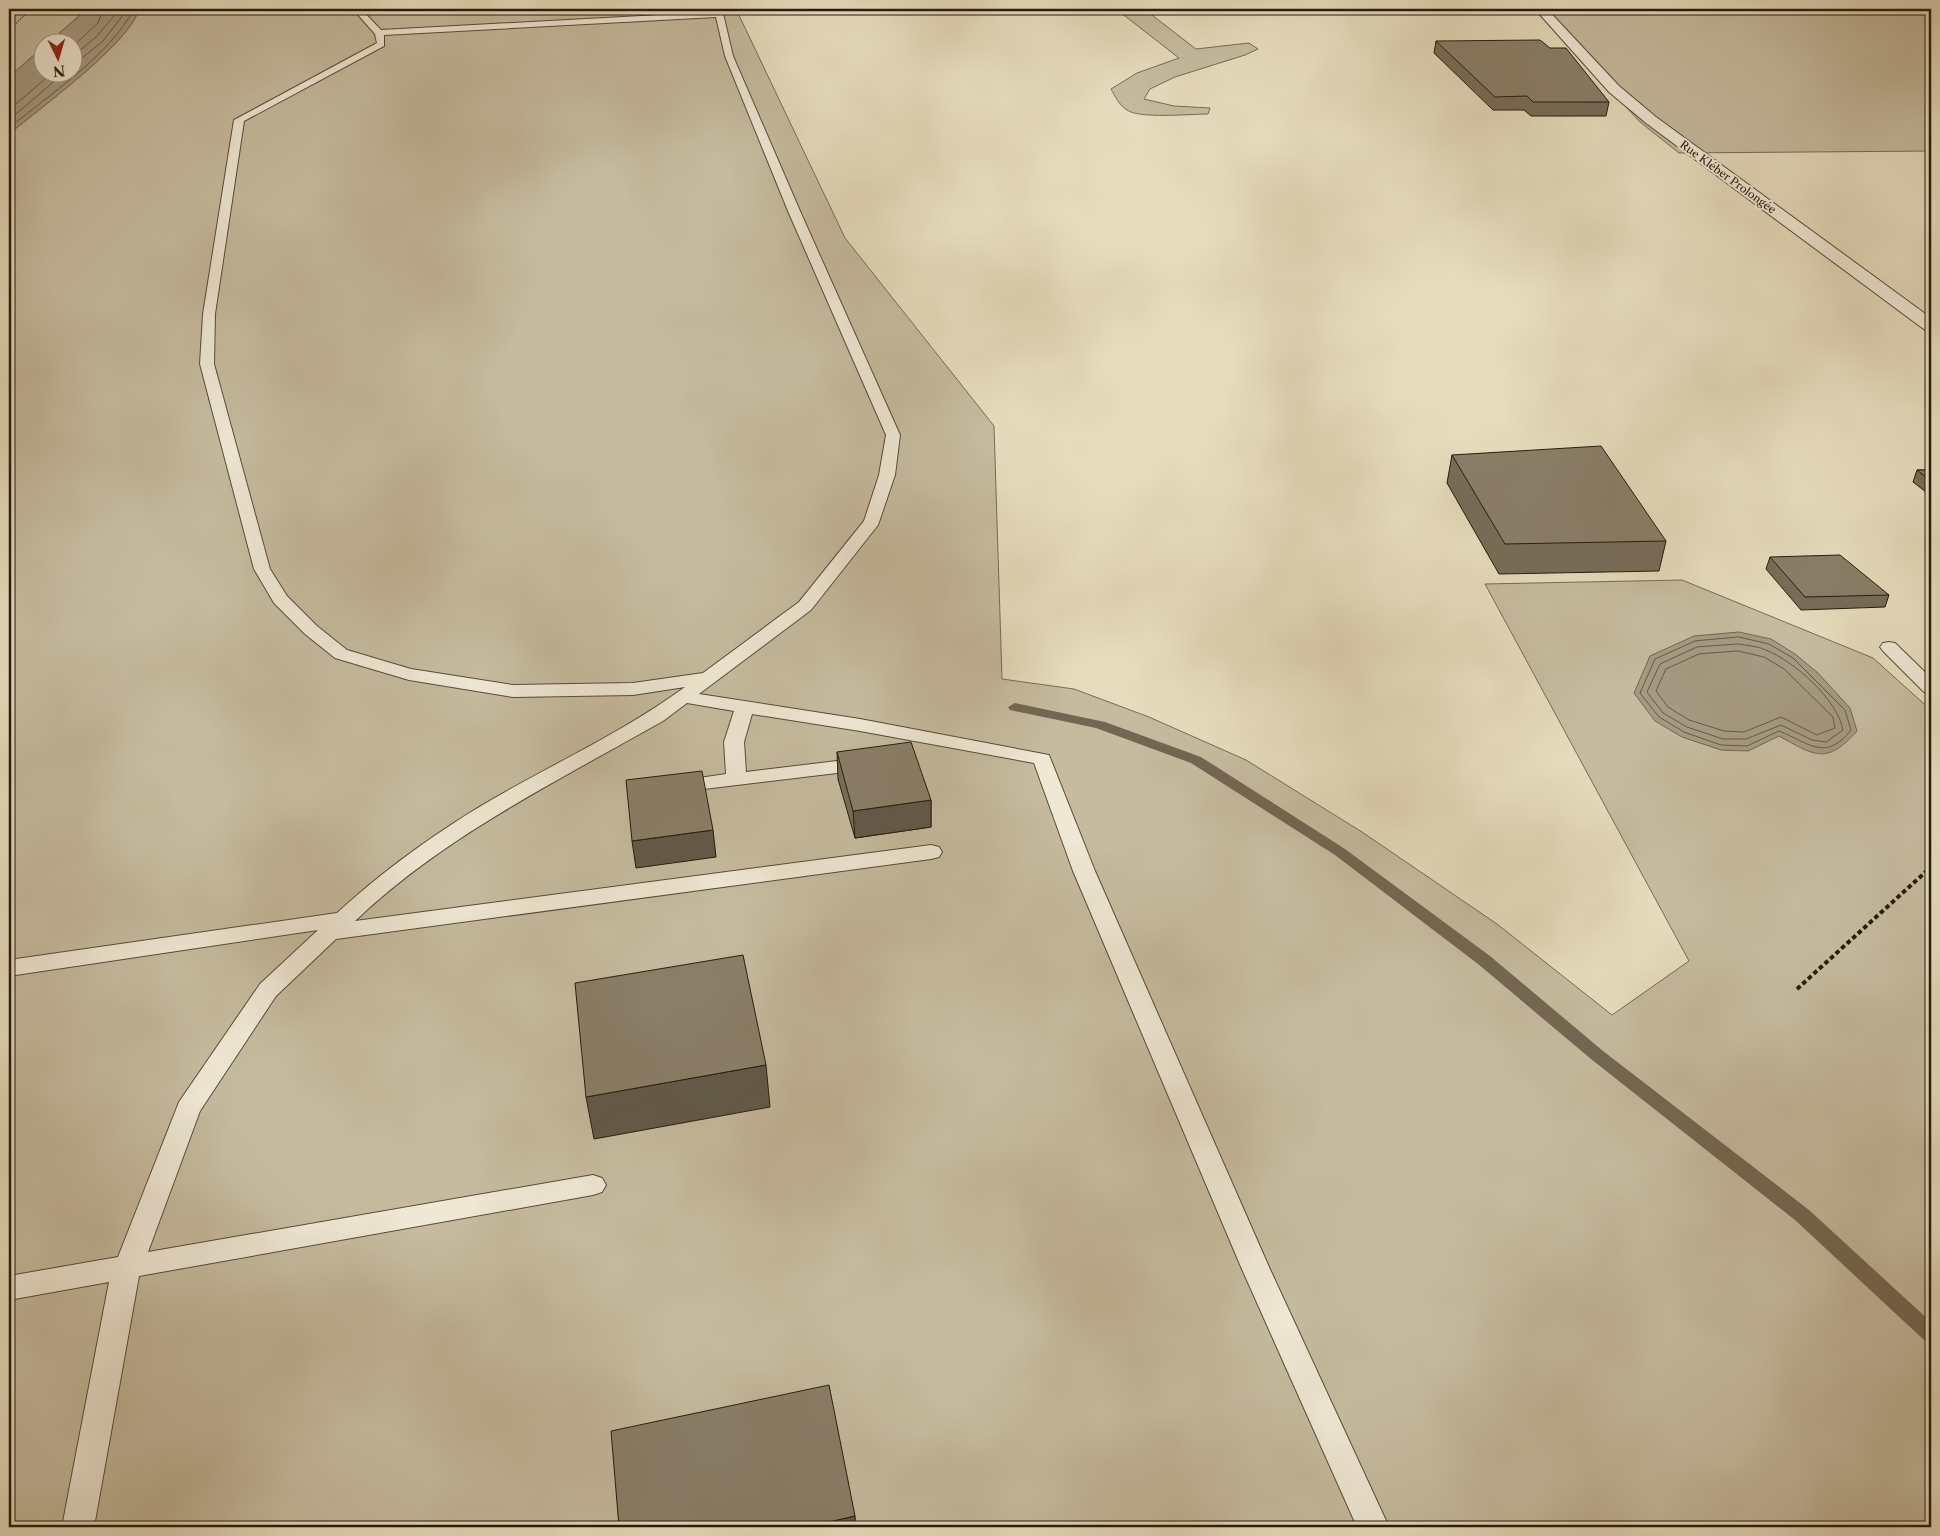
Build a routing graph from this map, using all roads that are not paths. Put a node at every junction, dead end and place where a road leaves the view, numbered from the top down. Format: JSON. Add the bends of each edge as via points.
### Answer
{"nodes":[{"id":1,"x":356,"y":9,"type":"edge"},
{"id":2,"x":1541,"y":9,"type":"edge"},
{"id":3,"x":718,"y":12,"type":"edge"},
{"id":4,"x":380,"y":32,"type":"junction"},
{"id":5,"x":1931,"y":326,"type":"edge"},
{"id":6,"x":1889,"y":647,"type":"dead end"},
{"id":7,"x":708,"y":678,"type":"junction"},
{"id":8,"x":1931,"y":688,"type":"edge"},
{"id":9,"x":683,"y":697,"type":"junction"},
{"id":10,"x":745,"y":707,"type":"junction"},
{"id":11,"x":862,"y":764,"type":"edge"},
{"id":12,"x":736,"y":779,"type":"junction"},
{"id":13,"x":662,"y":788,"type":"edge"},
{"id":14,"x":931,"y":852,"type":"dead end"},
{"id":15,"x":336,"y":925,"type":"junction"},
{"id":16,"x":9,"y":968,"type":"edge"},
{"id":17,"x":593,"y":1185,"type":"dead end"},
{"id":18,"x":128,"y":1267,"type":"junction"},
{"id":19,"x":9,"y":1288,"type":"edge"},
{"id":20,"x":78,"y":1527,"type":"edge"},
{"id":21,"x":1373,"y":1527,"type":"edge"}],
"edges":[{"from":1,"to":4,"type":"lane"},
{"from":2,"to":5,"type":"street","name":"Rue Kléber Prolongée","via":[[1614,89],[1651,120]]},
{"from":3,"to":4,"type":"lane"},
{"from":3,"to":7,"type":"lane","via":[[729,56],[894,435],[887,475],[872,522],[806,606]]},
{"from":4,"to":7,"type":"lane","via":[[381,44],[239,120],[209,314],[207,364],[262,569],[280,599],[341,654],[409,674],[513,691],[633,689]]},
{"from":6,"to":8,"type":"lane"},
{"from":7,"to":9,"type":"lane"},
{"from":9,"to":10,"type":"lane"},
{"from":9,"to":15,"type":"lane","via":[[656,717],[478,817],[370,894]]},
{"from":10,"to":12,"type":"lane","via":[[734,742]]},
{"from":10,"to":21,"type":"lane","via":[[1042,759],[1088,880],[1255,1267]]},
{"from":11,"to":12,"type":"lane"},
{"from":12,"to":13,"type":"lane"},
{"from":14,"to":15,"type":"lane"},
{"from":15,"to":16,"type":"lane"},
{"from":15,"to":18,"type":"lane","via":[[268,990],[188,1109]]},
{"from":17,"to":18,"type":"lane"},
{"from":18,"to":19,"type":"lane"},
{"from":18,"to":20,"type":"lane","via":[[122,1284]]}]}
